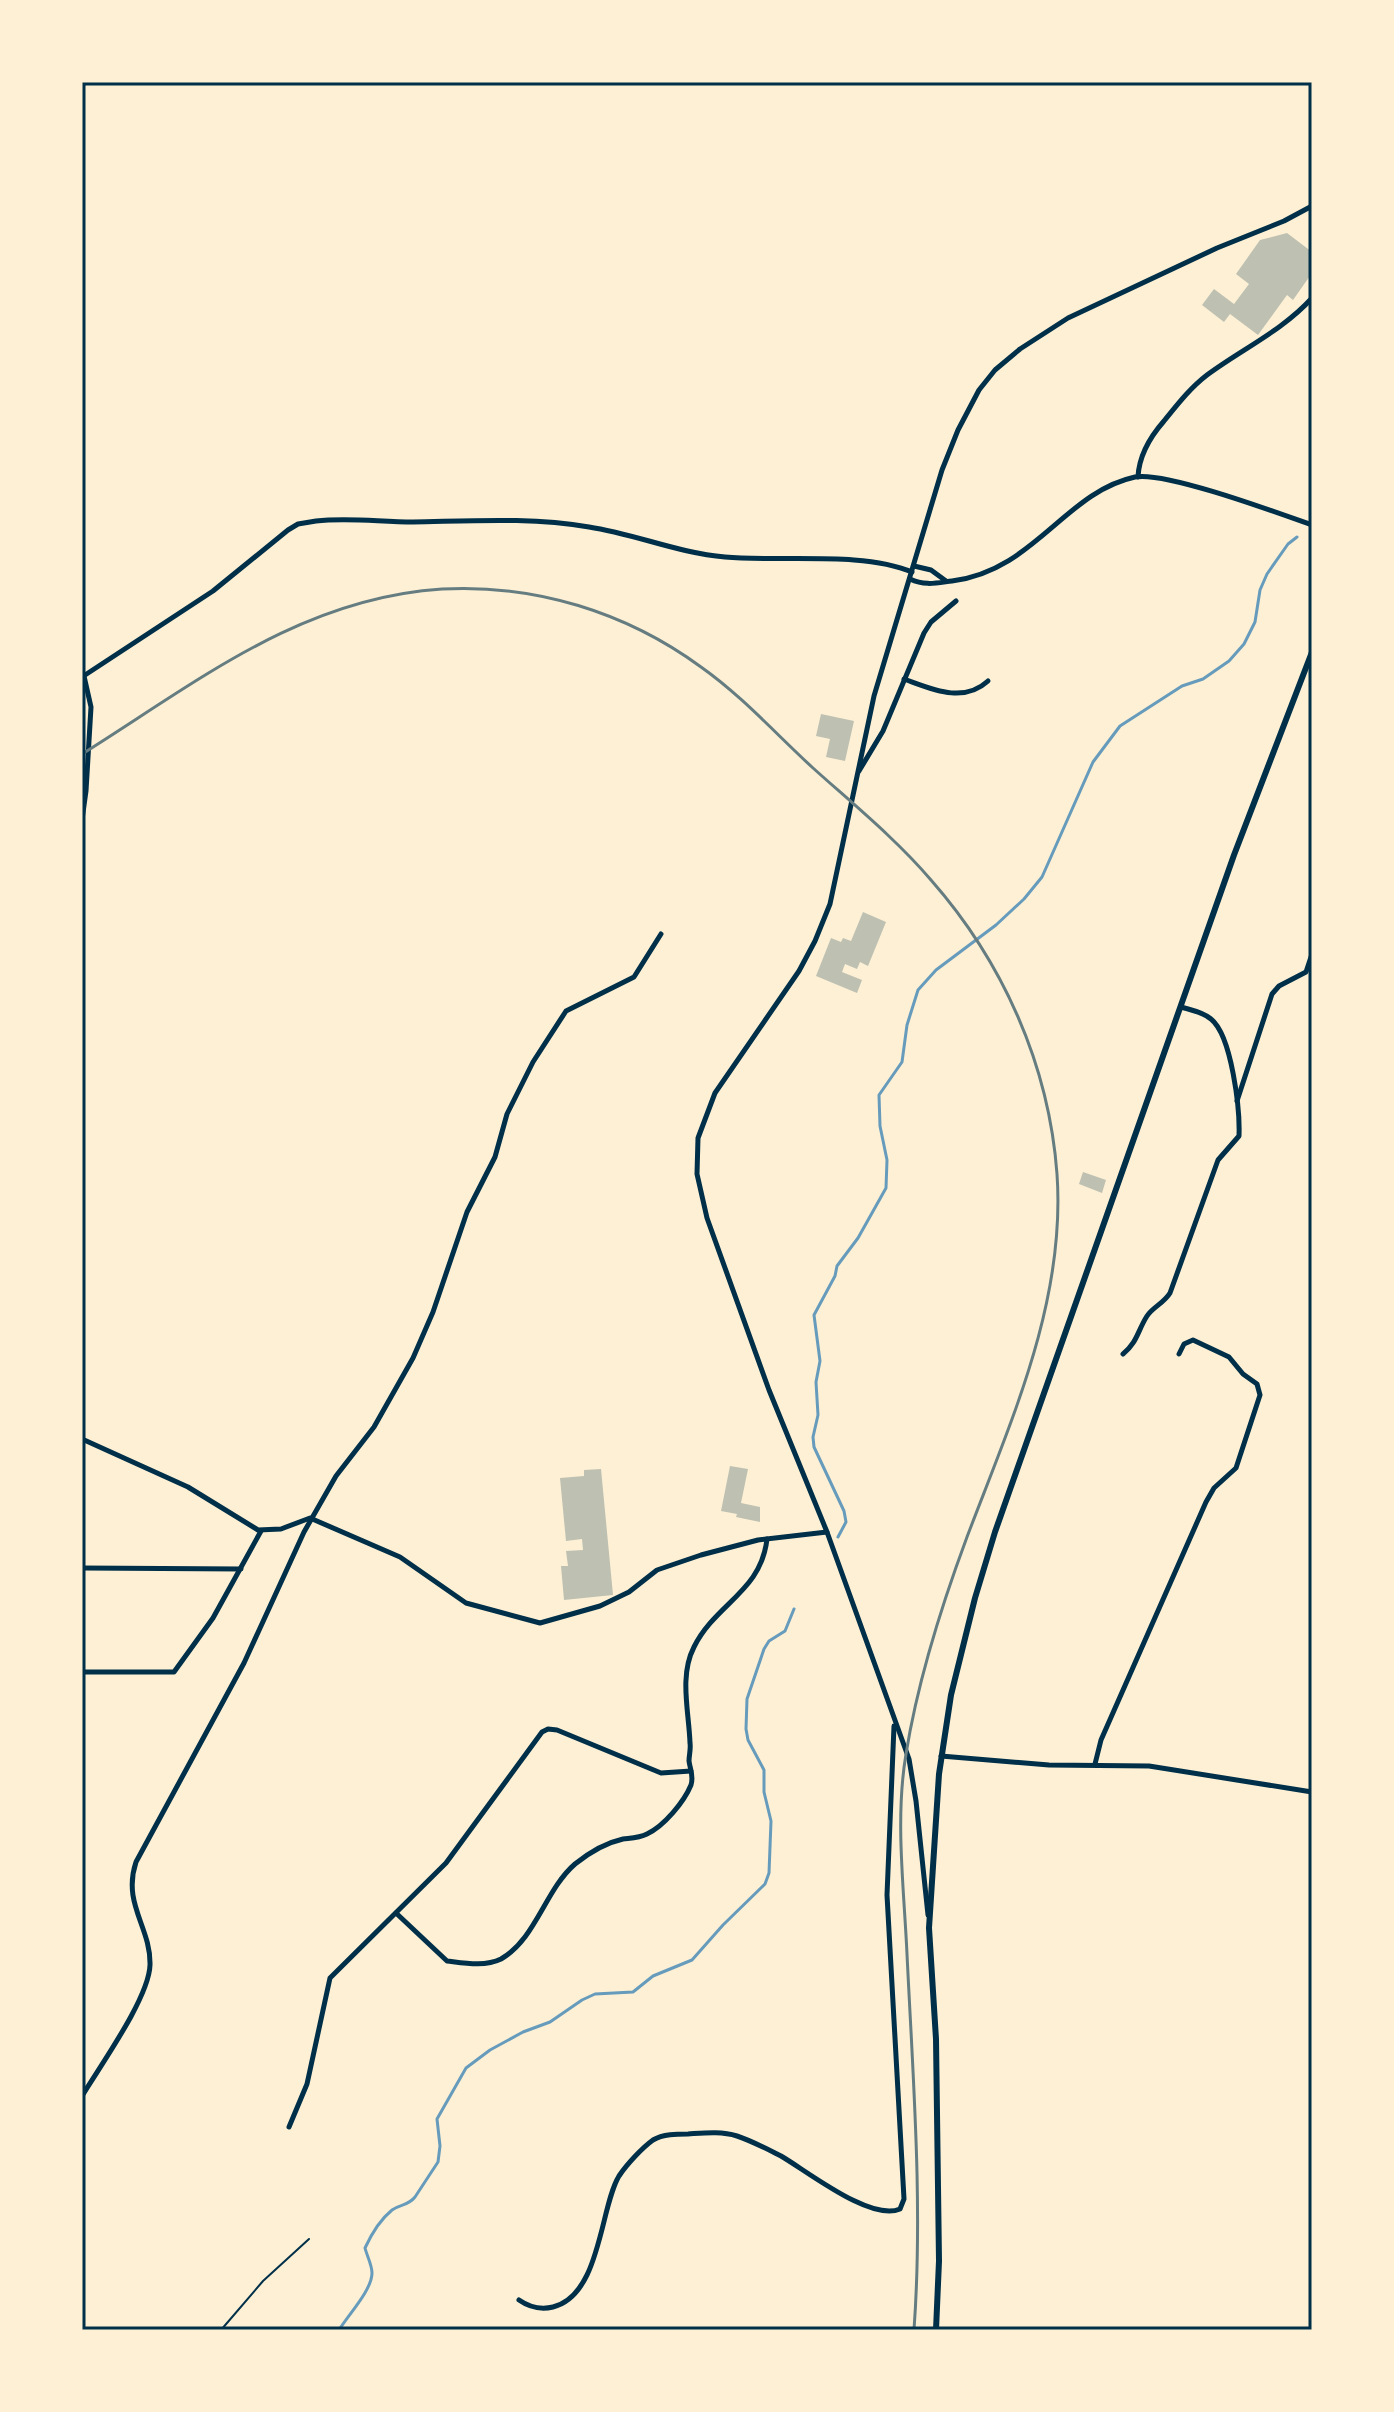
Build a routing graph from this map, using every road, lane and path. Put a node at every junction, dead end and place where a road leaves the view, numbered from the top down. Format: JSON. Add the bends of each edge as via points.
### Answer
{"nodes":[{"id":1,"x":1312,"y":206,"type":"edge"},
{"id":2,"x":1312,"y":298,"type":"edge"},
{"id":3,"x":1138,"y":477,"type":"junction"},
{"id":4,"x":1312,"y":525,"type":"edge"},
{"id":5,"x":912,"y":572,"type":"junction"},
{"id":6,"x":947,"y":582,"type":"junction"},
{"id":7,"x":956,"y":601,"type":"dead end"},
{"id":8,"x":1312,"y":652,"type":"edge"},
{"id":9,"x":83,"y":677,"type":"edge"},
{"id":10,"x":904,"y":679,"type":"junction"},
{"id":11,"x":988,"y":681,"type":"dead end"},
{"id":12,"x":856,"y":775,"type":"junction"},
{"id":13,"x":82,"y":820,"type":"edge"},
{"id":14,"x":661,"y":934,"type":"dead end"},
{"id":15,"x":1312,"y":954,"type":"edge"},
{"id":16,"x":1181,"y":1007,"type":"junction"},
{"id":17,"x":1236,"y":1106,"type":"junction"},
{"id":18,"x":1123,"y":1354,"type":"dead end"},
{"id":19,"x":1179,"y":1354,"type":"dead end"},
{"id":20,"x":82,"y":1439,"type":"edge"},
{"id":21,"x":312,"y":1519,"type":"junction"},
{"id":22,"x":261,"y":1531,"type":"junction"},
{"id":23,"x":827,"y":1532,"type":"junction"},
{"id":24,"x":767,"y":1539,"type":"junction"},
{"id":25,"x":82,"y":1568,"type":"edge"},
{"id":26,"x":241,"y":1569,"type":"junction"},
{"id":27,"x":82,"y":1672,"type":"edge"},
{"id":28,"x":894,"y":1721,"type":"junction"},
{"id":29,"x":941,"y":1756,"type":"junction"},
{"id":30,"x":1095,"y":1764,"type":"junction"},
{"id":31,"x":691,"y":1771,"type":"junction"},
{"id":32,"x":1312,"y":1792,"type":"edge"},
{"id":33,"x":396,"y":1913,"type":"junction"},
{"id":34,"x":929,"y":1928,"type":"junction"},
{"id":35,"x":82,"y":2096,"type":"edge"},
{"id":36,"x":289,"y":2127,"type":"dead end"},
{"id":37,"x":309,"y":2239,"type":"dead end"},
{"id":38,"x":519,"y":2300,"type":"dead end"},
{"id":39,"x":221,"y":2330,"type":"edge"},
{"id":40,"x":936,"y":2330,"type":"edge"}],
"edges":[{"from":1,"to":5,"type":"street","via":[[1068,318],[1004,361],[979,390],[958,430]]},
{"from":2,"to":3,"type":"street","via":[[1188,393],[1148,443]]},
{"from":3,"to":4,"type":"street","via":[[1165,479]]},
{"from":3,"to":6,"type":"street","via":[[1093,497],[1002,567]]},
{"from":5,"to":6,"type":"street","via":[[931,570]]},
{"from":5,"to":6,"type":"street","via":[[930,585]]},
{"from":5,"to":9,"type":"street","via":[[878,563],[704,555],[550,522],[324,520],[288,530],[196,603]]},
{"from":5,"to":12,"type":"street","via":[[870,708]]},
{"from":7,"to":10,"type":"street","via":[[931,622]]},
{"from":8,"to":16,"type":"main road"},
{"from":9,"to":13,"type":"street","via":[[91,703]]},
{"from":10,"to":11,"type":"street","via":[[956,694]]},
{"from":10,"to":12,"type":"street","via":[[879,739]]},
{"from":12,"to":23,"type":"street","via":[[834,891],[815,941],[715,1093],[696,1149],[707,1218]]},
{"from":14,"to":21,"type":"street","via":[[634,977],[564,1014],[533,1062],[467,1212],[426,1331],[374,1427],[336,1476]]},
{"from":15,"to":17,"type":"street","via":[[1306,972],[1272,994]]},
{"from":16,"to":17,"type":"street","via":[[1211,1019],[1224,1037]]},
{"from":16,"to":29,"type":"main road","via":[[990,1548],[951,1695]]},
{"from":17,"to":18,"type":"street","via":[[1239,1136],[1218,1160],[1170,1293],[1148,1314],[1133,1346]]},
{"from":19,"to":30,"type":"street","via":[[1193,1340],[1229,1357],[1257,1384],[1257,1410],[1236,1468],[1206,1502]]},
{"from":20,"to":22,"type":"street","via":[[188,1487]]},
{"from":21,"to":22,"type":"street"},
{"from":21,"to":24,"type":"street","via":[[400,1557],[466,1603],[540,1623],[613,1601],[661,1568]]},
{"from":21,"to":35,"type":"street","via":[[244,1663],[136,1862],[132,1893],[148,1950],[148,1977]]},
{"from":22,"to":26,"type":"street"},
{"from":23,"to":24,"type":"street"},
{"from":23,"to":28,"type":"street"},
{"from":24,"to":31,"type":"street","via":[[755,1577],[699,1638],[691,1654],[686,1686]]},
{"from":25,"to":26,"type":"street"},
{"from":26,"to":27,"type":"street","via":[[174,1672]]},
{"from":28,"to":34,"type":"street","via":[[913,1778]]},
{"from":28,"to":38,"type":"street","via":[[887,1895],[902,2147],[900,2209],[888,2212],[859,2202],[736,2136],[665,2136],[648,2145],[619,2176],[593,2260],[570,2296],[550,2307],[527,2306]]},
{"from":29,"to":30,"type":"street"},
{"from":29,"to":34,"type":"main road"},
{"from":30,"to":32,"type":"street","via":[[1189,1771]]},
{"from":31,"to":33,"type":"street","via":[[661,1773],[557,1730],[545,1730],[455,1852]]},
{"from":31,"to":33,"type":"street","via":[[691,1784],[680,1803],[655,1830],[594,1849],[573,1866],[520,1941],[501,1959],[447,1961]]},
{"from":33,"to":36,"type":"street","via":[[328,1981],[307,2084]]},
{"from":34,"to":40,"type":"main road","via":[[936,2039]]},
{"from":37,"to":39,"type":"path"}]}
